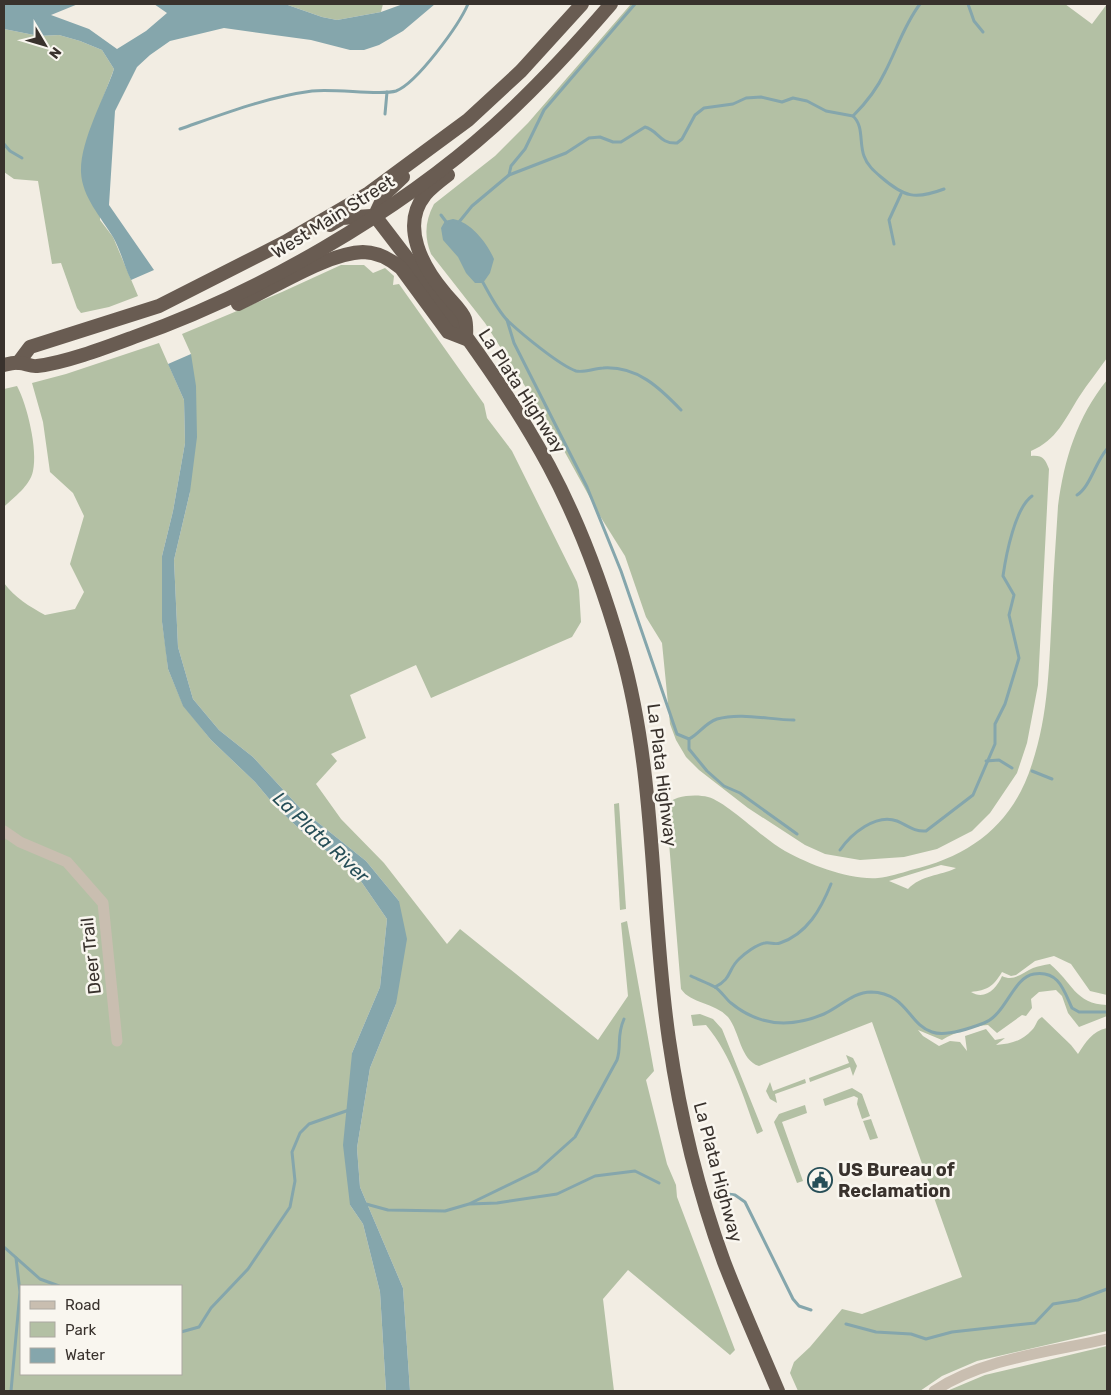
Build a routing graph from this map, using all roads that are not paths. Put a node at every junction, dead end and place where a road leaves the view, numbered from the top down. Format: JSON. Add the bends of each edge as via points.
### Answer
{"nodes":[{"id":1,"x":582,"y":4,"type":"edge"},
{"id":2,"x":611,"y":4,"type":"edge"},
{"id":3,"x":504,"y":87,"type":"junction"},
{"id":4,"x":514,"y":108,"type":"junction"},
{"id":5,"x":375,"y":216,"type":"junction"},
{"id":6,"x":285,"y":242,"type":"junction"},
{"id":7,"x":195,"y":312,"type":"junction"},
{"id":8,"x":466,"y":339,"type":"junction"},
{"id":9,"x":11,"y":364,"type":"edge"},
{"id":10,"x":4,"y":831,"type":"edge"},
{"id":11,"x":117,"y":1041,"type":"dead end"},
{"id":12,"x":1107,"y":1339,"type":"edge"},
{"id":13,"x":778,"y":1391,"type":"edge"},
{"id":14,"x":934,"y":1391,"type":"edge"}],
"edges":[{"from":1,"to":3,"type":"highway","name":"West Main Street"},
{"from":2,"to":4,"type":"highway","name":"West Main Street","via":[[569,53]]},
{"from":3,"to":5,"type":"highway","via":[[496,102],[396,182],[385,194]]},
{"from":3,"to":6,"type":"highway","name":"West Main Street","via":[[468,120],[369,193]]},
{"from":4,"to":5,"type":"highway","name":"West Main Street","via":[[433,176]]},
{"from":4,"to":8,"type":"highway","via":[[503,127],[424,197],[415,218],[415,236],[423,260],[465,319]]},
{"from":5,"to":6,"type":"highway","via":[[342,218],[310,237]]},
{"from":5,"to":7,"type":"highway","name":"West Main Street","via":[[279,273]]},
{"from":5,"to":8,"type":"highway","name":"La Plata Highway"},
{"from":6,"to":9,"type":"highway","name":"West Main Street","via":[[159,306],[30,347]]},
{"from":7,"to":8,"type":"highway","via":[[202,317],[209,316],[336,257],[363,252],[384,257],[402,268],[448,332]]},
{"from":7,"to":9,"type":"highway","name":"West Main Street","via":[[167,326],[91,352],[36,367]]},
{"from":8,"to":13,"type":"highway","name":"La Plata Highway","via":[[510,401],[569,505],[619,645],[632,694],[645,767],[665,1008],[679,1100],[712,1226],[736,1293]]},
{"from":10,"to":11,"type":"street","name":"Deer Trail","via":[[20,842],[67,862],[103,903]]},
{"from":12,"to":14,"type":"street","via":[[980,1368]]}]}
